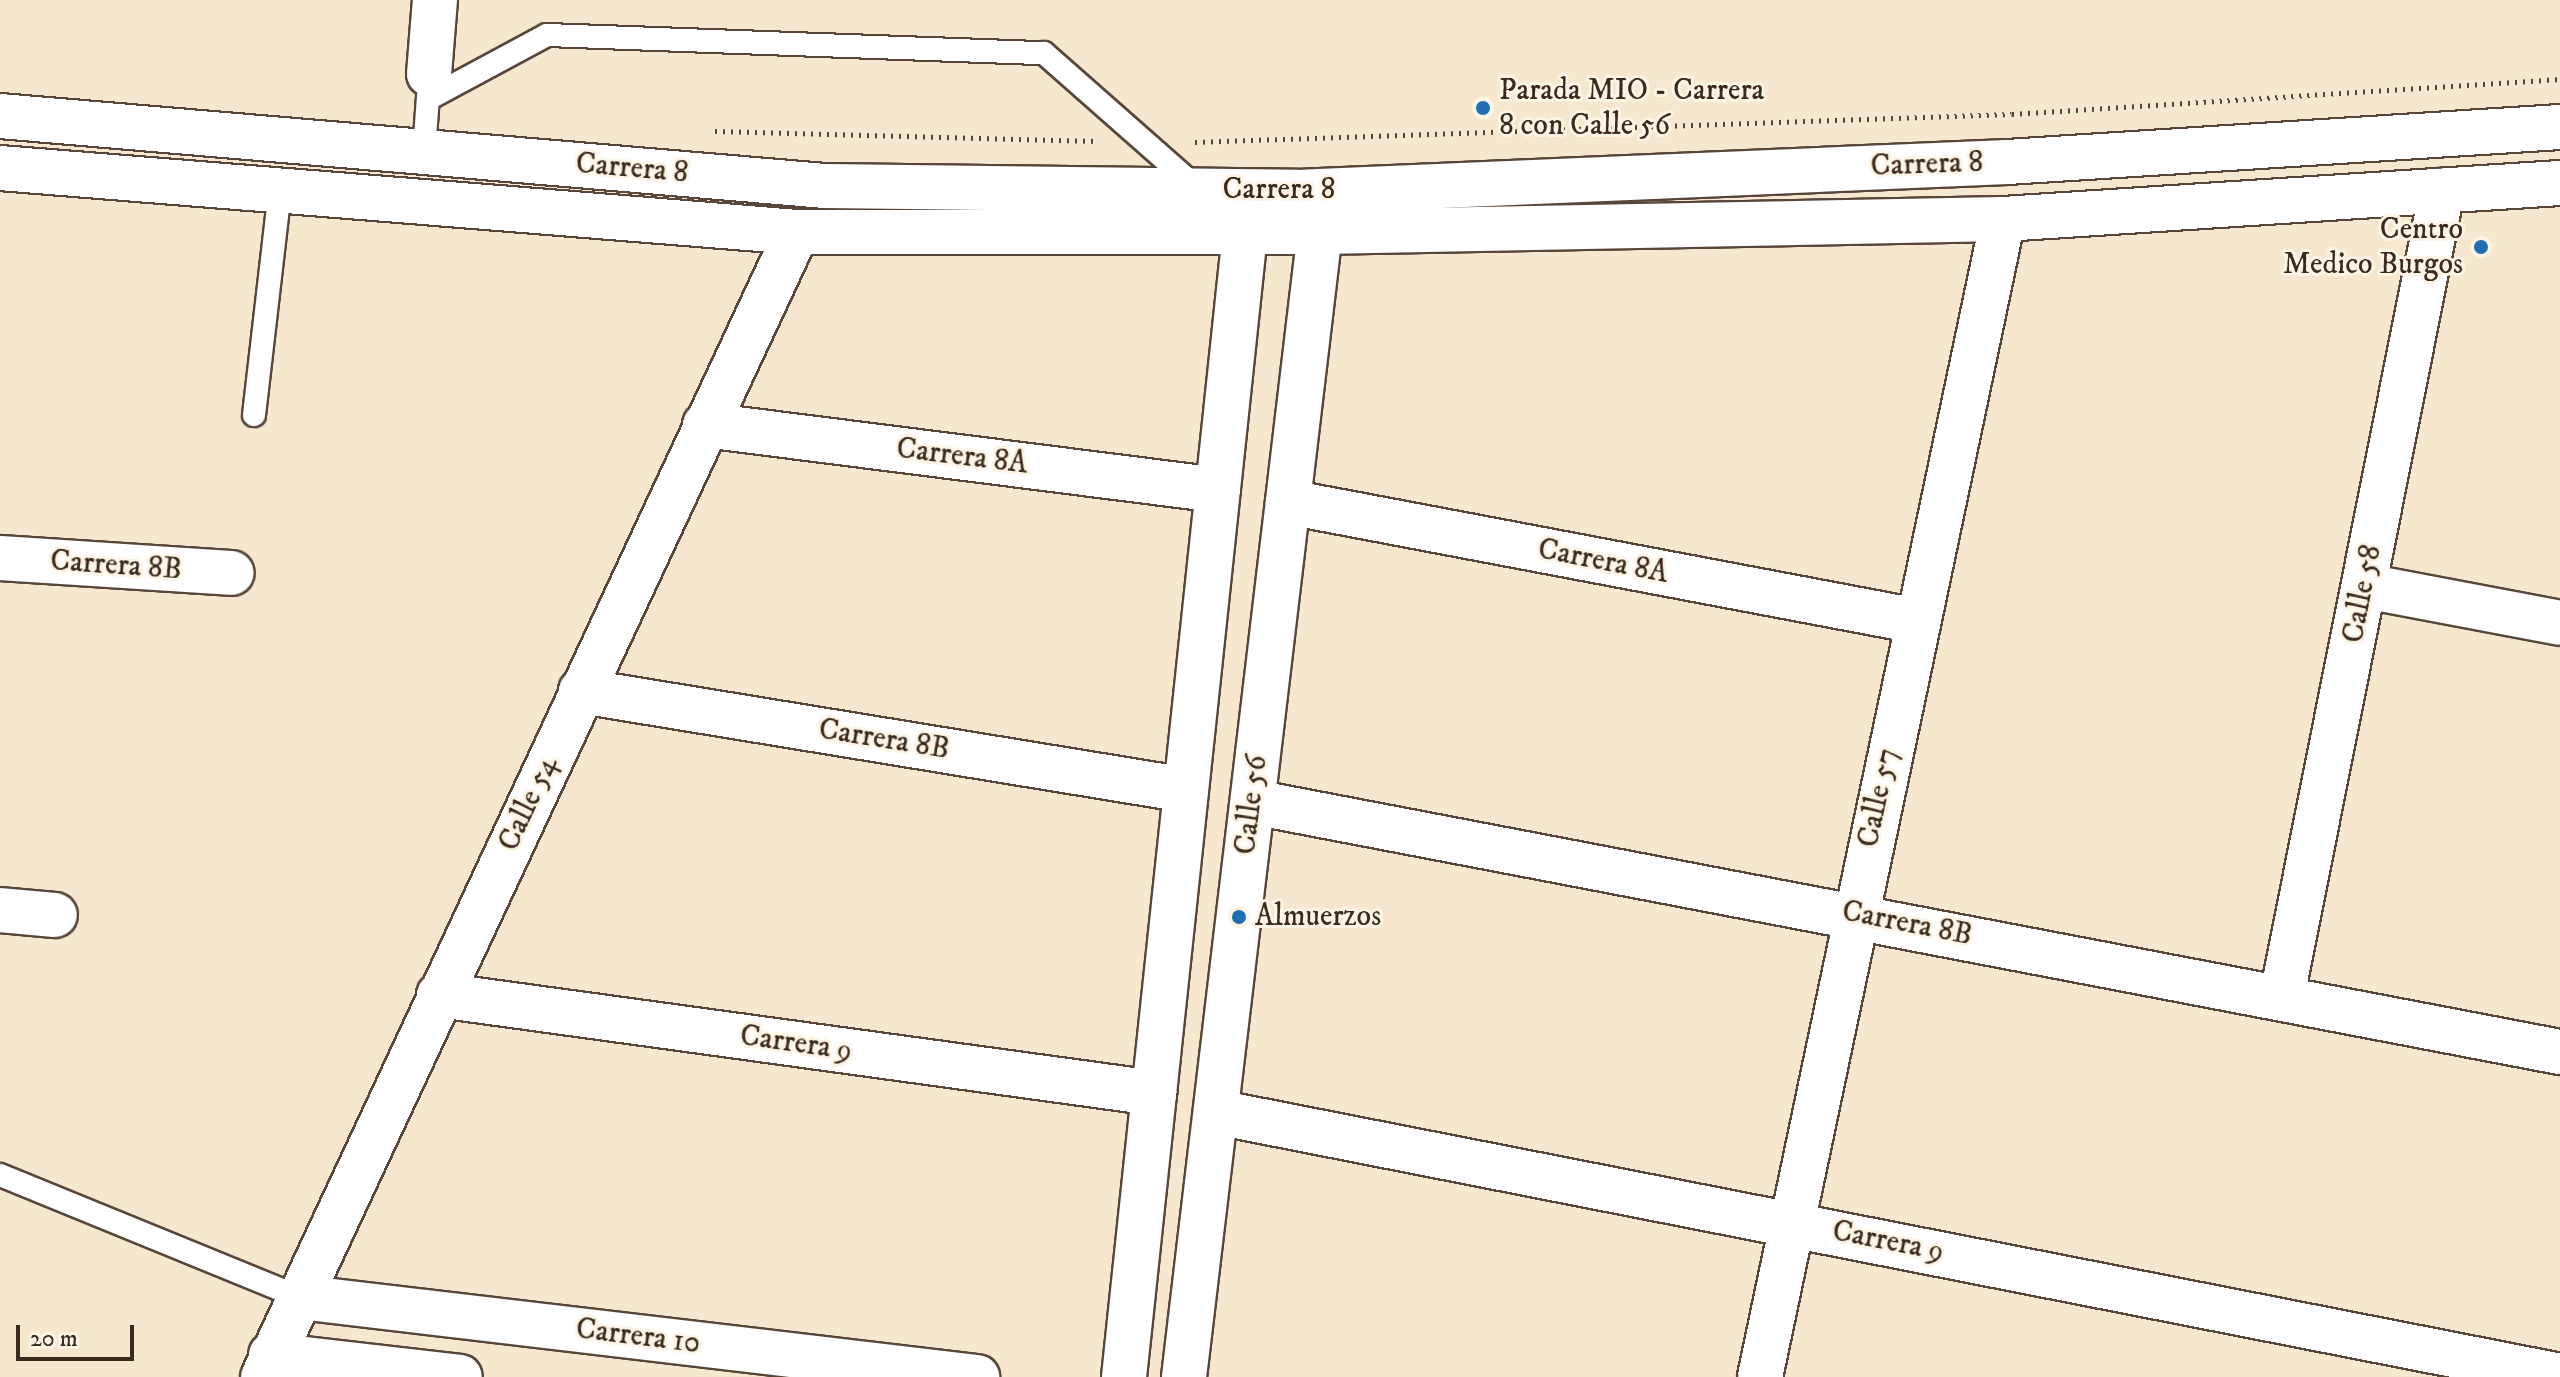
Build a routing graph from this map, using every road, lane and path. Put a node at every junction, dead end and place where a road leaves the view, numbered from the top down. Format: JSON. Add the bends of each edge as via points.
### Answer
{"nodes":[{"id":1,"x":435,"y":0,"type":"edge"},
{"id":2,"x":2560,"y":79,"type":"edge"},
{"id":3,"x":428,"y":86,"type":"junction"},
{"id":4,"x":0,"y":116,"type":"edge"},
{"id":5,"x":2560,"y":127,"type":"edge"},
{"id":6,"x":698,"y":130,"type":"dead end"},
{"id":7,"x":1143,"y":142,"type":"junction"},
{"id":8,"x":424,"y":151,"type":"junction"},
{"id":9,"x":0,"y":168,"type":"edge"},
{"id":10,"x":2560,"y":183,"type":"edge"},
{"id":11,"x":280,"y":190,"type":"junction"},
{"id":12,"x":1200,"y":190,"type":"junction"},
{"id":13,"x":2442,"y":191,"type":"junction"},
{"id":14,"x":2003,"y":219,"type":"junction"},
{"id":15,"x":797,"y":232,"type":"junction"},
{"id":16,"x":1320,"y":232,"type":"junction"},
{"id":17,"x":1245,"y":233,"type":"junction"},
{"id":18,"x":254,"y":415,"type":"dead end"},
{"id":19,"x":705,"y":425,"type":"junction"},
{"id":20,"x":1218,"y":490,"type":"junction"},
{"id":21,"x":1288,"y":502,"type":"junction"},
{"id":22,"x":0,"y":558,"type":"edge"},
{"id":23,"x":232,"y":573,"type":"dead end"},
{"id":24,"x":2365,"y":586,"type":"junction"},
{"id":25,"x":1917,"y":621,"type":"junction"},
{"id":26,"x":2560,"y":623,"type":"edge"},
{"id":27,"x":581,"y":691,"type":"junction"},
{"id":28,"x":1186,"y":790,"type":"junction"},
{"id":29,"x":1253,"y":802,"type":"junction"},
{"id":30,"x":0,"y":910,"type":"edge"},
{"id":31,"x":1854,"y":913,"type":"junction"},
{"id":32,"x":55,"y":915,"type":"dead end"},
{"id":33,"x":439,"y":995,"type":"junction"},
{"id":34,"x":2282,"y":996,"type":"junction"},
{"id":35,"x":2560,"y":1052,"type":"edge"},
{"id":36,"x":1154,"y":1093,"type":"junction"},
{"id":37,"x":1216,"y":1112,"type":"junction"},
{"id":38,"x":0,"y":1175,"type":"edge"},
{"id":39,"x":1792,"y":1222,"type":"junction"},
{"id":40,"x":299,"y":1297,"type":"junction"},
{"id":41,"x":267,"y":1366,"type":"edge"},
{"id":42,"x":2560,"y":1376,"type":"edge"},
{"id":43,"x":460,"y":1377,"type":"edge"},
{"id":44,"x":977,"y":1377,"type":"edge"},
{"id":45,"x":1124,"y":1377,"type":"edge"},
{"id":46,"x":1184,"y":1377,"type":"edge"},
{"id":47,"x":1760,"y":1377,"type":"edge"}],
"edges":[{"from":1,"to":3,"type":"street"},
{"from":2,"to":7,"type":"path","via":[[1996,114],[1303,144]]},
{"from":3,"to":7,"type":"lane","via":[[547,35],[1044,53]]},
{"from":3,"to":8,"type":"lane"},
{"from":4,"to":8,"type":"street","name":"Carrera 8"},
{"from":5,"to":12,"type":"street","name":"Carrera 8","via":[[2007,162]]},
{"from":6,"to":7,"type":"path"},
{"from":7,"to":12,"type":"lane"},
{"from":8,"to":12,"type":"street","name":"Carrera 8","via":[[825,186]]},
{"from":9,"to":11,"type":"street","name":"Carrera 8"},
{"from":10,"to":13,"type":"street","name":"Carrera 8"},
{"from":11,"to":15,"type":"street","name":"Carrera 8"},
{"from":11,"to":18,"type":"lane"},
{"from":13,"to":14,"type":"street","name":"Carrera 8"},
{"from":13,"to":24,"type":"street","name":"Calle 58"},
{"from":14,"to":16,"type":"street","name":"Carrera 8"},
{"from":14,"to":25,"type":"street","name":"Calle 57"},
{"from":15,"to":17,"type":"street","name":"Carrera 8"},
{"from":15,"to":19,"type":"street","name":"Calle 54"},
{"from":16,"to":17,"type":"street","name":"Carrera 8"},
{"from":16,"to":21,"type":"street","name":"Calle 56"},
{"from":17,"to":20,"type":"street"},
{"from":19,"to":20,"type":"street","name":"Carrera 8A"},
{"from":19,"to":27,"type":"street","name":"Calle 54"},
{"from":20,"to":28,"type":"street"},
{"from":21,"to":25,"type":"street","name":"Carrera 8A"},
{"from":21,"to":29,"type":"street","name":"Calle 56"},
{"from":22,"to":23,"type":"street","name":"Carrera 8B"},
{"from":24,"to":26,"type":"street"},
{"from":24,"to":34,"type":"street","name":"Calle 58"},
{"from":25,"to":31,"type":"street","name":"Calle 57"},
{"from":27,"to":28,"type":"street","name":"Carrera 8B"},
{"from":27,"to":33,"type":"street","name":"Calle 54"},
{"from":28,"to":36,"type":"street"},
{"from":29,"to":31,"type":"street","name":"Carrera 8B"},
{"from":29,"to":37,"type":"street","name":"Calle 56"},
{"from":30,"to":32,"type":"street"},
{"from":31,"to":34,"type":"street","name":"Carrera 8B"},
{"from":31,"to":39,"type":"street","name":"Calle 57"},
{"from":33,"to":36,"type":"street","name":"Carrera 9"},
{"from":33,"to":40,"type":"street","name":"Calle 54"},
{"from":34,"to":35,"type":"street","name":"Carrera 8B"},
{"from":36,"to":45,"type":"street"},
{"from":37,"to":39,"type":"street","name":"Carrera 9"},
{"from":37,"to":46,"type":"street","name":"Calle 56"},
{"from":38,"to":40,"type":"lane"},
{"from":39,"to":42,"type":"street","name":"Carrera 9"},
{"from":39,"to":47,"type":"street","name":"Calle 57"},
{"from":40,"to":41,"type":"street","name":"Calle 54"},
{"from":40,"to":44,"type":"street","name":"Carrera 10"},
{"from":41,"to":43,"type":"street"}]}
